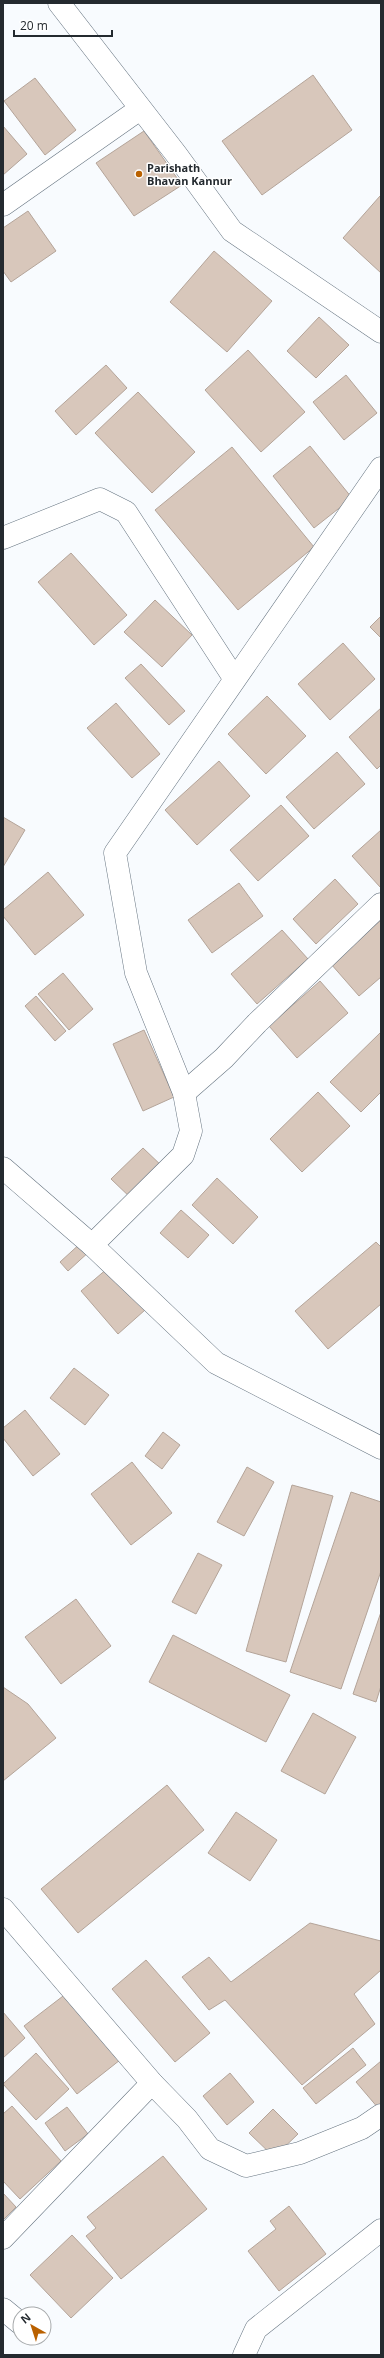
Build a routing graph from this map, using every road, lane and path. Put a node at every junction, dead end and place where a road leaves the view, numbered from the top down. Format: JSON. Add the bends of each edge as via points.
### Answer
{"nodes":[{"id":1,"x":58,"y":3,"type":"edge"},
{"id":2,"x":140,"y":109,"type":"junction"},
{"id":3,"x":3,"y":204,"type":"edge"},
{"id":4,"x":381,"y":332,"type":"edge"},
{"id":5,"x":381,"y":468,"type":"edge"},
{"id":6,"x":3,"y":538,"type":"edge"},
{"id":7,"x":234,"y":678,"type":"junction"},
{"id":8,"x":381,"y":904,"type":"edge"},
{"id":9,"x":184,"y":1093,"type":"junction"},
{"id":10,"x":3,"y":1168,"type":"edge"},
{"id":11,"x":92,"y":1245,"type":"junction"},
{"id":12,"x":381,"y":1448,"type":"edge"},
{"id":13,"x":3,"y":1909,"type":"edge"},
{"id":14,"x":152,"y":2083,"type":"junction"},
{"id":15,"x":381,"y":2115,"type":"edge"},
{"id":16,"x":381,"y":2230,"type":"edge"},
{"id":17,"x":3,"y":2238,"type":"edge"},
{"id":18,"x":3,"y":2309,"type":"edge"},
{"id":19,"x":12,"y":2316,"type":"edge"},
{"id":20,"x":244,"y":2355,"type":"edge"}],
"edges":[{"from":1,"to":2,"type":"street"},
{"from":2,"to":3,"type":"street"},
{"from":2,"to":4,"type":"street","via":[[232,231]]},
{"from":5,"to":7,"type":"street"},
{"from":6,"to":7,"type":"street","via":[[100,499],[126,512]]},
{"from":7,"to":9,"type":"street","via":[[115,853],[136,973]]},
{"from":8,"to":9,"type":"street","via":[[224,1058]]},
{"from":9,"to":11,"type":"street","via":[[192,1130],[183,1155]]},
{"from":10,"to":11,"type":"street"},
{"from":11,"to":12,"type":"street","via":[[216,1363]]},
{"from":13,"to":14,"type":"street"},
{"from":14,"to":15,"type":"street","via":[[187,2119],[210,2149],[246,2166],[300,2153],[362,2128]]},
{"from":14,"to":17,"type":"street"},
{"from":16,"to":20,"type":"street","via":[[256,2329]]},
{"from":18,"to":19,"type":"street"}]}
